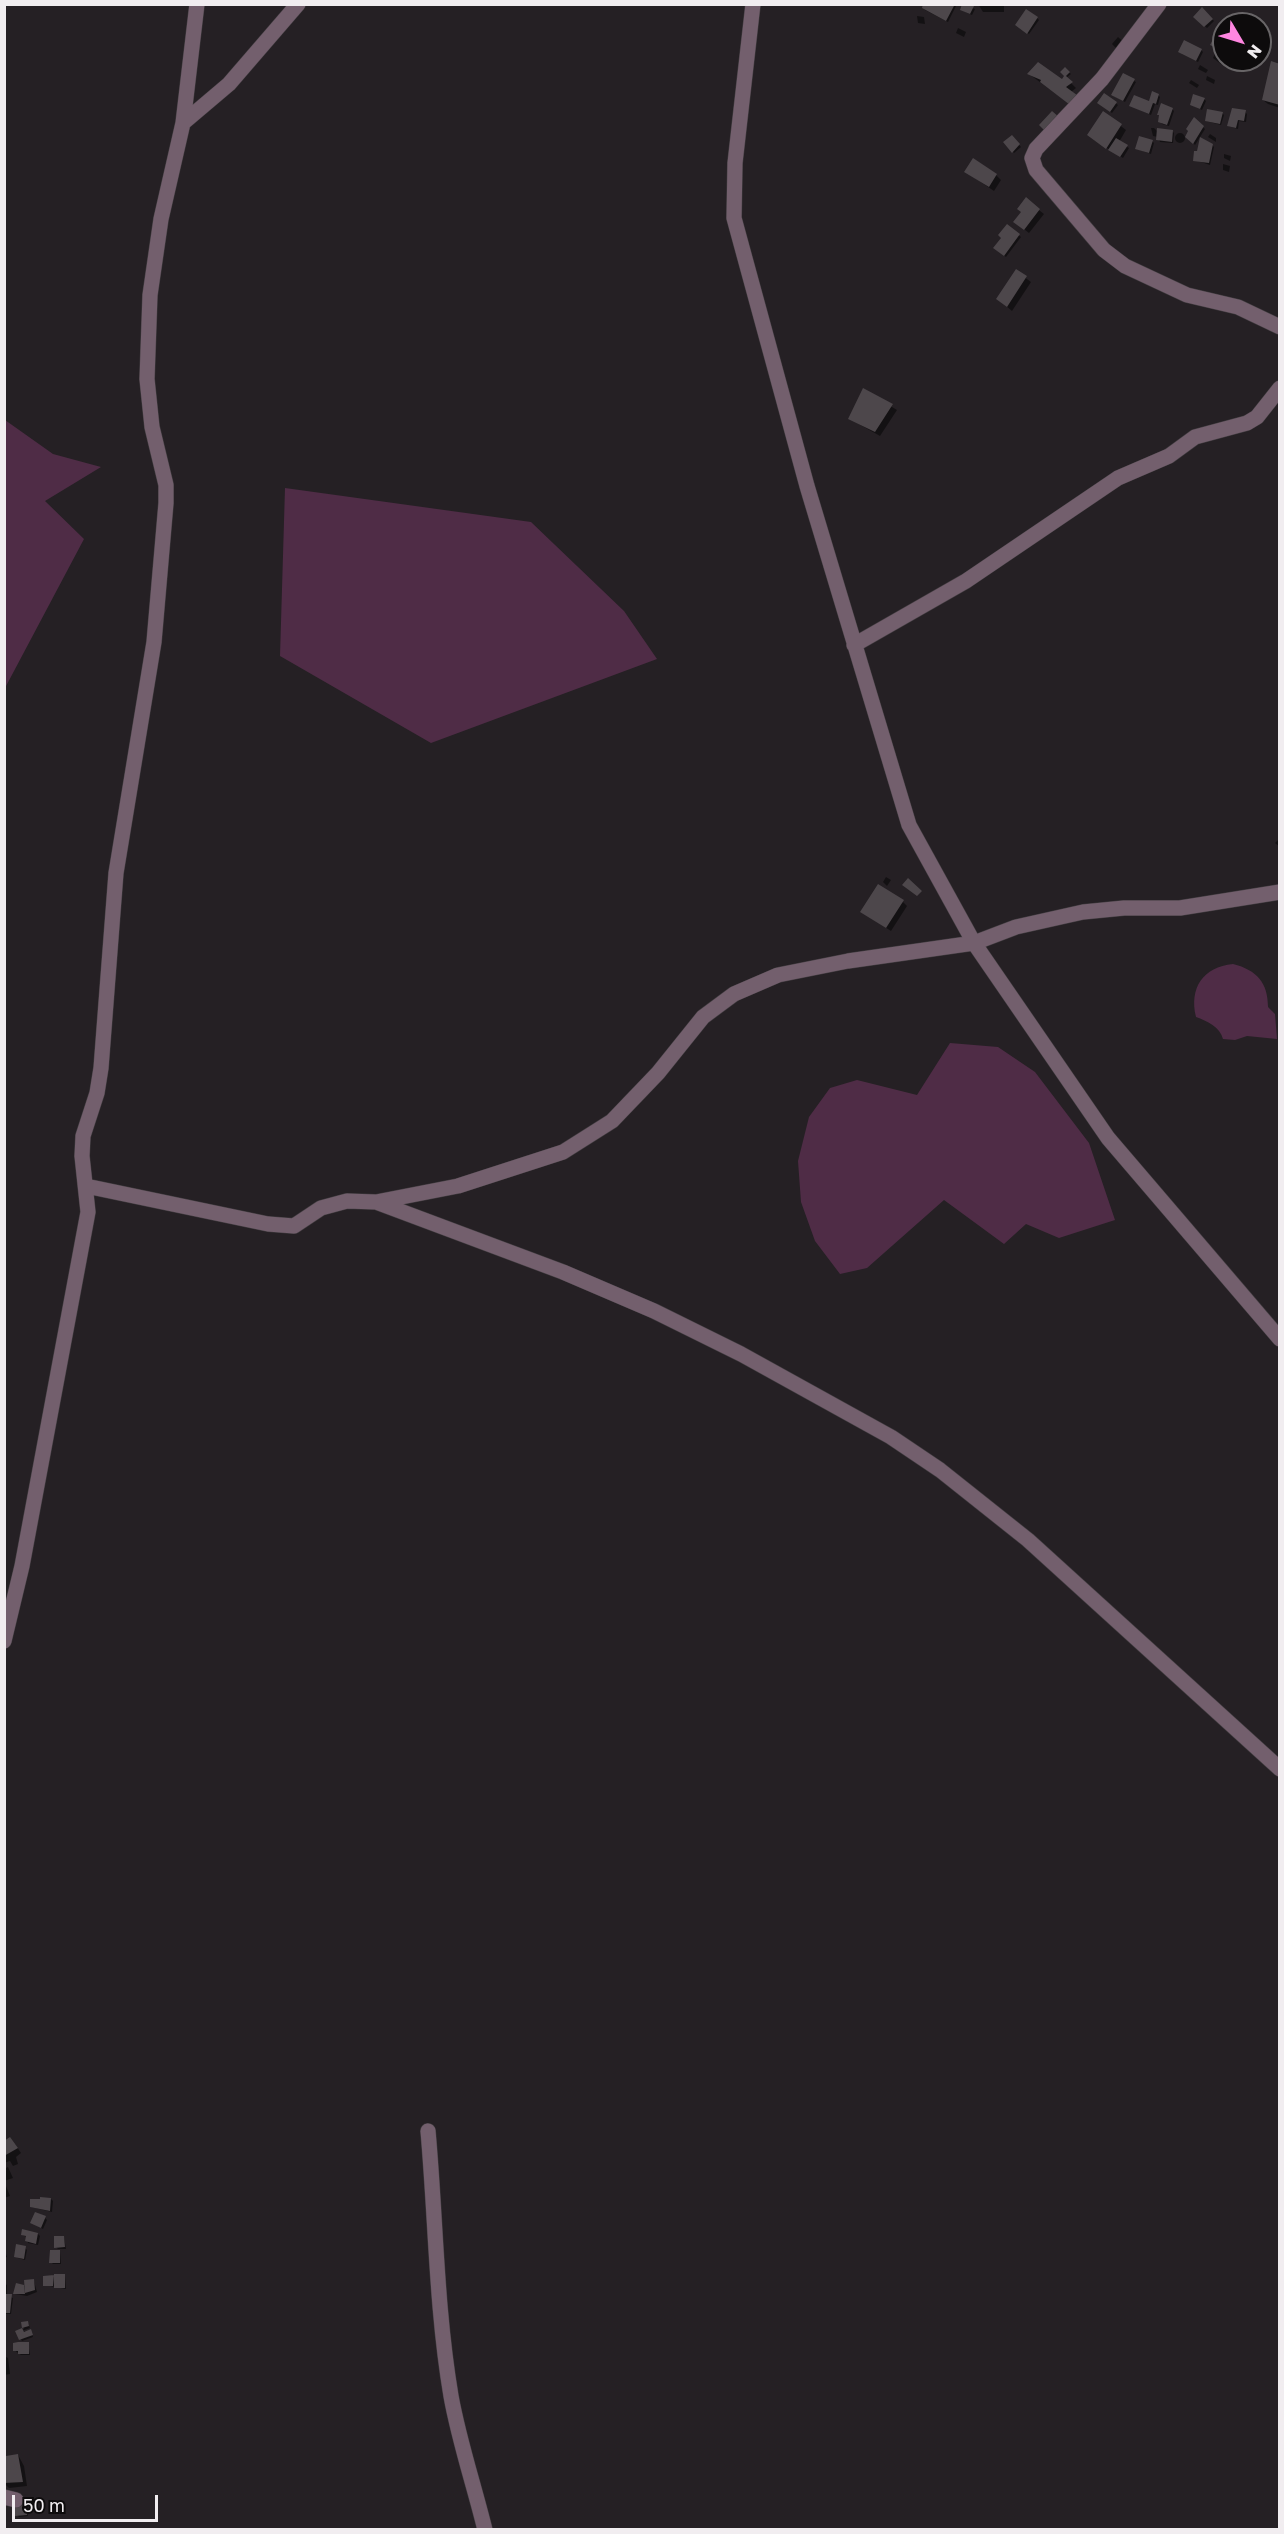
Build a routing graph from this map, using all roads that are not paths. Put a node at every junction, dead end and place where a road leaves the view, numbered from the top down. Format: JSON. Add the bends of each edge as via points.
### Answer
{"nodes":[{"id":1,"x":198,"y":4,"type":"edge"},
{"id":2,"x":298,"y":4,"type":"edge"},
{"id":3,"x":753,"y":4,"type":"edge"},
{"id":4,"x":1159,"y":4,"type":"edge"},
{"id":5,"x":183,"y":123,"type":"junction"},
{"id":6,"x":1280,"y":327,"type":"edge"},
{"id":7,"x":1280,"y":388,"type":"edge"},
{"id":8,"x":854,"y":645,"type":"junction"},
{"id":9,"x":1280,"y":892,"type":"edge"},
{"id":10,"x":974,"y":943,"type":"junction"},
{"id":11,"x":86,"y":1186,"type":"junction"},
{"id":12,"x":376,"y":1202,"type":"junction"},
{"id":13,"x":1280,"y":1339,"type":"edge"},
{"id":14,"x":4,"y":1641,"type":"edge"},
{"id":15,"x":1280,"y":1769,"type":"edge"},
{"id":16,"x":428,"y":2131,"type":"dead end"},
{"id":17,"x":485,"y":2529,"type":"edge"}],
"edges":[{"from":1,"to":5,"type":"street"},
{"from":2,"to":5,"type":"street","via":[[229,84]]},
{"from":3,"to":8,"type":"street","via":[[735,164],[734,218]]},
{"from":4,"to":6,"type":"street","via":[[1116,61],[1036,149],[1032,158],[1036,170],[1104,250],[1125,266],[1187,296],[1238,307]]},
{"from":5,"to":11,"type":"street","via":[[161,219],[150,296],[147,379],[152,427],[166,486],[154,642],[116,873],[98,1084],[83,1136]]},
{"from":7,"to":8,"type":"street","via":[[1257,417],[1195,437],[1168,456],[1118,478],[966,580]]},
{"from":8,"to":10,"type":"street","via":[[909,825]]},
{"from":9,"to":10,"type":"street","via":[[1180,908],[1083,912],[1016,927]]},
{"from":10,"to":12,"type":"street","via":[[778,975],[734,994],[703,1017],[658,1073],[612,1121],[563,1152],[458,1186]]},
{"from":10,"to":13,"type":"street","via":[[1108,1138]]},
{"from":11,"to":12,"type":"street","via":[[294,1226],[331,1204]]},
{"from":11,"to":14,"type":"street","via":[[88,1212],[78,1275]]},
{"from":12,"to":15,"type":"street","via":[[563,1272],[654,1311],[891,1437],[1028,1539]]},
{"from":16,"to":17,"type":"street","via":[[437,2289],[451,2398]]}]}
